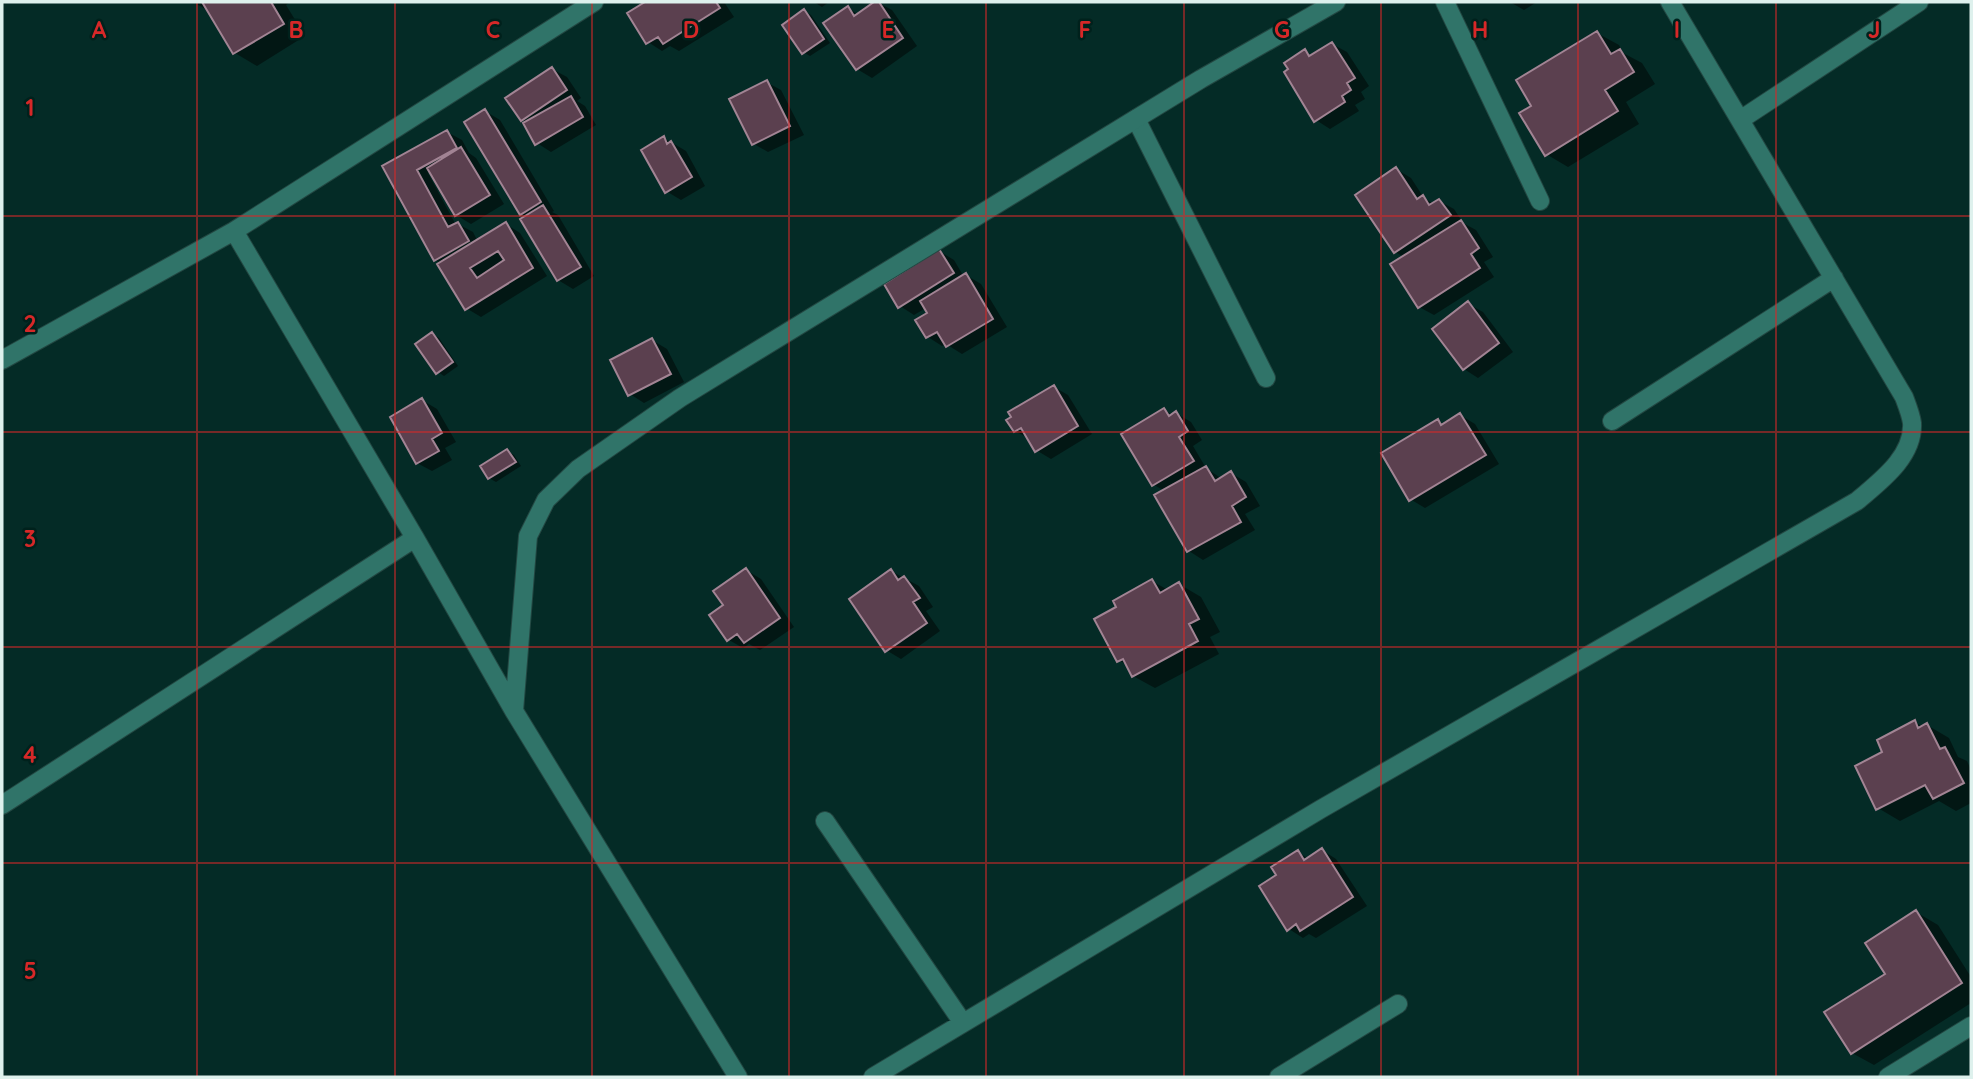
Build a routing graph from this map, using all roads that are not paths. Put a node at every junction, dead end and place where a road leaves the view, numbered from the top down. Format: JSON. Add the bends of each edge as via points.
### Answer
{"nodes":[{"id":1,"x":594,"y":2,"type":"edge"},
{"id":2,"x":1336,"y":2,"type":"edge"},
{"id":3,"x":1445,"y":2,"type":"edge"},
{"id":4,"x":1670,"y":2,"type":"edge"},
{"id":5,"x":1919,"y":2,"type":"edge"},
{"id":6,"x":1136,"y":119,"type":"junction"},
{"id":7,"x":1740,"y":120,"type":"junction"},
{"id":8,"x":1540,"y":201,"type":"dead end"},
{"id":9,"x":234,"y":231,"type":"junction"},
{"id":10,"x":1834,"y":278,"type":"junction"},
{"id":11,"x":2,"y":359,"type":"edge"},
{"id":12,"x":1266,"y":378,"type":"dead end"},
{"id":13,"x":1612,"y":421,"type":"dead end"},
{"id":14,"x":415,"y":537,"type":"junction"},
{"id":15,"x":514,"y":711,"type":"junction"},
{"id":16,"x":2,"y":805,"type":"edge"},
{"id":17,"x":825,"y":821,"type":"dead end"},
{"id":18,"x":1398,"y":1004,"type":"dead end"},
{"id":19,"x":963,"y":1023,"type":"junction"},
{"id":20,"x":1971,"y":1027,"type":"edge"},
{"id":21,"x":738,"y":1077,"type":"edge"},
{"id":22,"x":873,"y":1077,"type":"edge"},
{"id":23,"x":1279,"y":1077,"type":"edge"},
{"id":24,"x":1888,"y":1077,"type":"edge"}],
"edges":[{"from":1,"to":9,"type":"street"},
{"from":2,"to":6,"type":"street"},
{"from":3,"to":8,"type":"street"},
{"from":4,"to":7,"type":"street"},
{"from":5,"to":7,"type":"street"},
{"from":6,"to":12,"type":"street"},
{"from":6,"to":15,"type":"street","via":[[680,398],[579,469],[546,500],[528,536]]},
{"from":7,"to":10,"type":"street"},
{"from":9,"to":11,"type":"street"},
{"from":9,"to":14,"type":"street"},
{"from":10,"to":13,"type":"street"},
{"from":10,"to":19,"type":"street","via":[[1904,397],[1912,424],[1906,449],[1890,472],[1857,501],[1321,809]]},
{"from":14,"to":15,"type":"street"},
{"from":14,"to":16,"type":"street"},
{"from":15,"to":21,"type":"street"},
{"from":17,"to":19,"type":"street"},
{"from":18,"to":23,"type":"street"},
{"from":19,"to":22,"type":"street"},
{"from":20,"to":24,"type":"street"}]}
